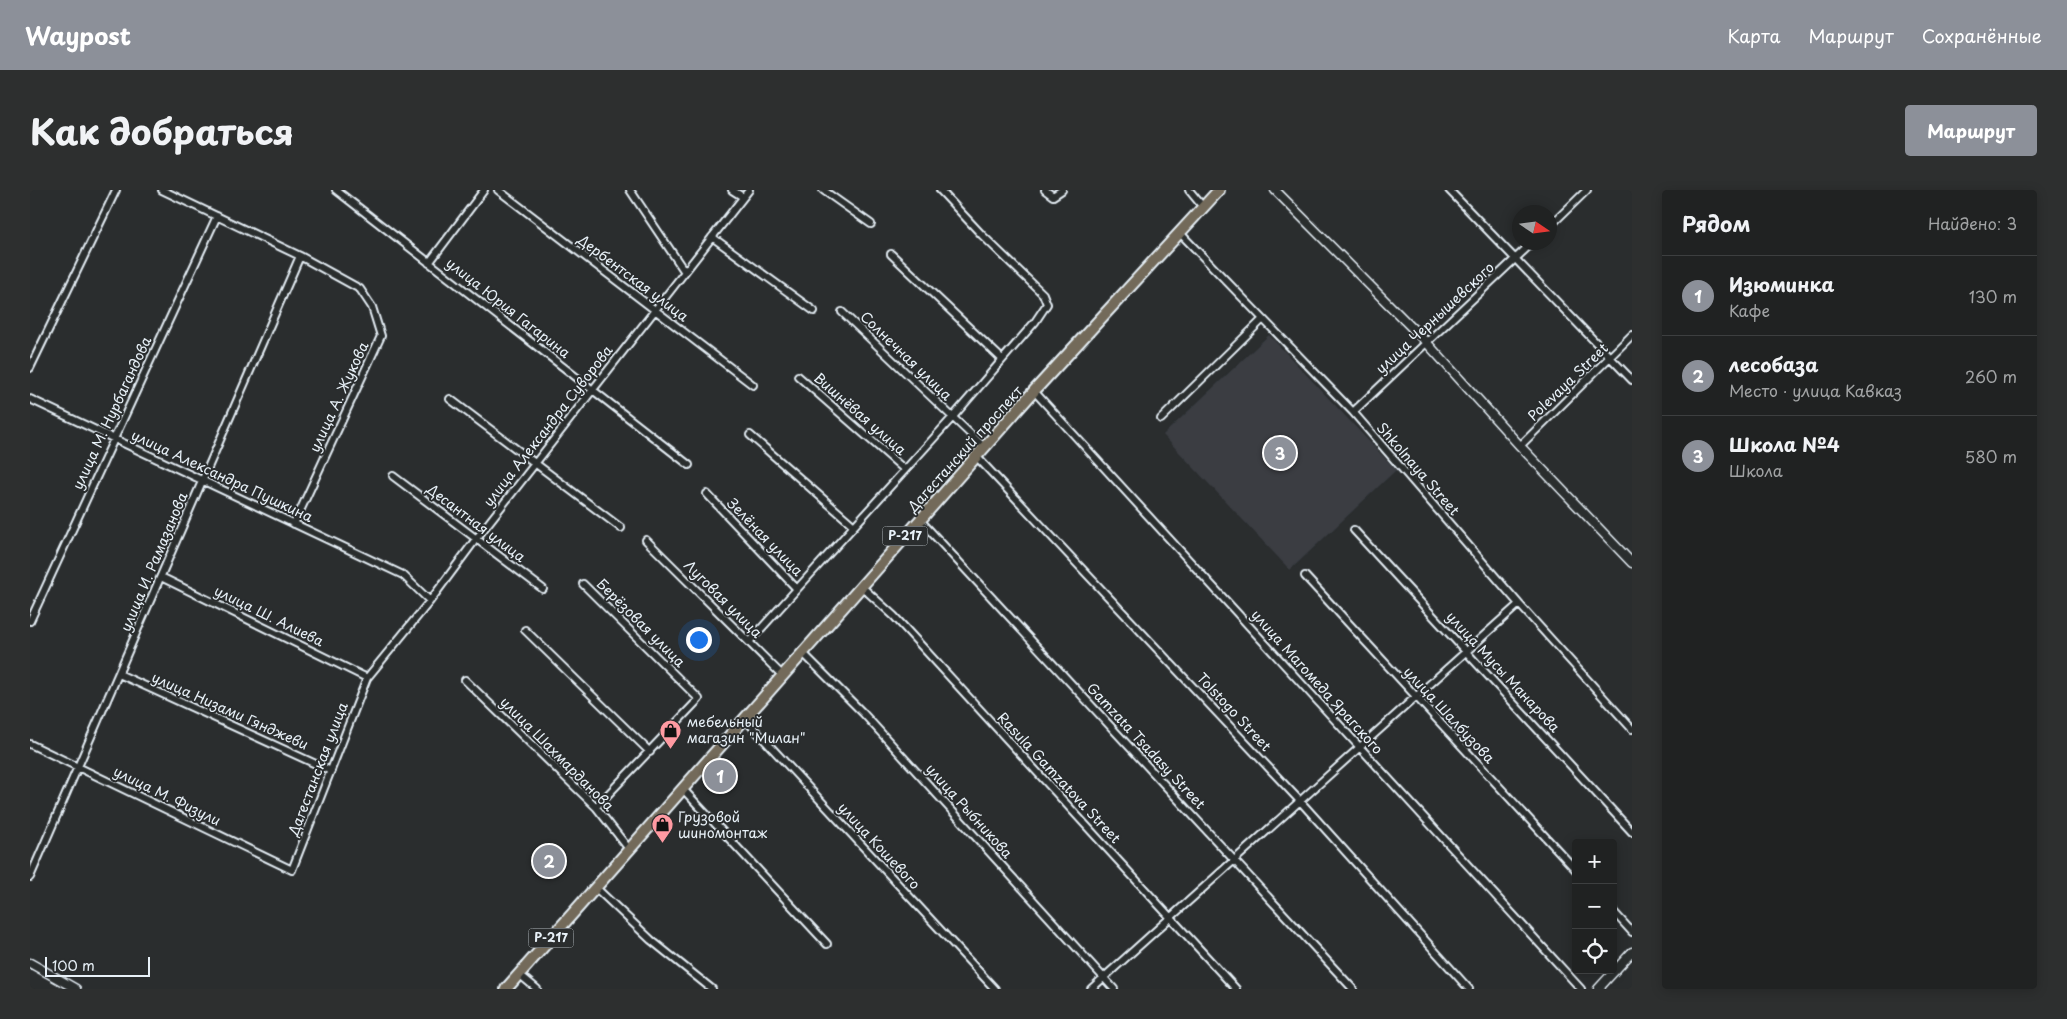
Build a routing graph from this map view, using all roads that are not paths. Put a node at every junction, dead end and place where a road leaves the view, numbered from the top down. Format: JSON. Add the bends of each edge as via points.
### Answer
{"nodes":[{"id":1,"x":116,"y":190,"type":"edge"},
{"id":2,"x":162,"y":190,"type":"edge"},
{"id":3,"x":336,"y":190,"type":"edge"},
{"id":4,"x":484,"y":190,"type":"edge"},
{"id":5,"x":498,"y":190,"type":"edge"},
{"id":6,"x":630,"y":190,"type":"edge"},
{"id":7,"x":732,"y":190,"type":"edge"},
{"id":8,"x":749,"y":190,"type":"edge"},
{"id":9,"x":823,"y":190,"type":"edge"},
{"id":10,"x":940,"y":190,"type":"edge"},
{"id":11,"x":1045,"y":190,"type":"edge"},
{"id":12,"x":1062,"y":190,"type":"edge"},
{"id":13,"x":1189,"y":190,"type":"edge"},
{"id":14,"x":1219,"y":190,"type":"edge"},
{"id":15,"x":1275,"y":190,"type":"edge"},
{"id":16,"x":1449,"y":190,"type":"edge"},
{"id":17,"x":1586,"y":190,"type":"edge"},
{"id":18,"x":743,"y":197,"type":"junction"},
{"id":19,"x":1203,"y":207,"type":"junction"},
{"id":20,"x":217,"y":216,"type":"junction"},
{"id":21,"x":1557,"y":219,"type":"edge"},
{"id":22,"x":871,"y":224,"type":"dead end"},
{"id":23,"x":1179,"y":232,"type":"junction"},
{"id":24,"x":712,"y":237,"type":"junction"},
{"id":25,"x":1525,"y":250,"type":"edge"},
{"id":26,"x":890,"y":254,"type":"dead end"},
{"id":27,"x":300,"y":256,"type":"junction"},
{"id":28,"x":1516,"y":259,"type":"junction"},
{"id":29,"x":429,"y":263,"type":"junction"},
{"id":30,"x":685,"y":272,"type":"junction"},
{"id":31,"x":655,"y":310,"type":"junction"},
{"id":32,"x":814,"y":311,"type":"dead end"},
{"id":33,"x":842,"y":312,"type":"dead end"},
{"id":34,"x":1263,"y":319,"type":"junction"},
{"id":35,"x":1632,"y":335,"type":"edge"},
{"id":36,"x":1427,"y":343,"type":"junction"},
{"id":37,"x":1611,"y":358,"type":"junction"},
{"id":38,"x":1002,"y":359,"type":"junction"},
{"id":39,"x":30,"y":368,"type":"edge"},
{"id":40,"x":798,"y":376,"type":"dead end"},
{"id":41,"x":1632,"y":380,"type":"edge"},
{"id":42,"x":753,"y":385,"type":"dead end"},
{"id":43,"x":592,"y":390,"type":"junction"},
{"id":44,"x":1034,"y":391,"type":"junction"},
{"id":45,"x":30,"y":398,"type":"edge"},
{"id":46,"x":450,"y":399,"type":"dead end"},
{"id":47,"x":1352,"y":412,"type":"junction"},
{"id":48,"x":952,"y":418,"type":"junction"},
{"id":49,"x":1161,"y":419,"type":"dead end"},
{"id":50,"x":750,"y":435,"type":"dead end"},
{"id":51,"x":114,"y":438,"type":"junction"},
{"id":52,"x":1520,"y":446,"type":"junction"},
{"id":53,"x":984,"y":447,"type":"junction"},
{"id":54,"x":976,"y":456,"type":"junction"},
{"id":55,"x":535,"y":463,"type":"junction"},
{"id":56,"x":689,"y":465,"type":"dead end"},
{"id":57,"x":905,"y":470,"type":"junction"},
{"id":58,"x":393,"y":476,"type":"dead end"},
{"id":59,"x":203,"y":480,"type":"junction"},
{"id":60,"x":706,"y":494,"type":"dead end"},
{"id":61,"x":920,"y":520,"type":"junction"},
{"id":62,"x":294,"y":524,"type":"junction"},
{"id":63,"x":853,"y":525,"type":"junction"},
{"id":64,"x":620,"y":528,"type":"dead end"},
{"id":65,"x":1354,"y":530,"type":"dead end"},
{"id":66,"x":476,"y":538,"type":"junction"},
{"id":67,"x":646,"y":540,"type":"dead end"},
{"id":68,"x":1632,"y":563,"type":"edge"},
{"id":69,"x":1305,"y":576,"type":"dead end"},
{"id":70,"x":161,"y":578,"type":"junction"},
{"id":71,"x":584,"y":584,"type":"dead end"},
{"id":72,"x":862,"y":587,"type":"junction"},
{"id":73,"x":543,"y":589,"type":"dead end"},
{"id":74,"x":797,"y":589,"type":"junction"},
{"id":75,"x":430,"y":601,"type":"junction"},
{"id":76,"x":1518,"y":604,"type":"junction"},
{"id":77,"x":30,"y":621,"type":"edge"},
{"id":78,"x":525,"y":630,"type":"dead end"},
{"id":79,"x":749,"y":642,"type":"junction"},
{"id":80,"x":1467,"y":650,"type":"junction"},
{"id":81,"x":803,"y":653,"type":"junction"},
{"id":82,"x":119,"y":674,"type":"junction"},
{"id":83,"x":783,"y":676,"type":"junction"},
{"id":84,"x":367,"y":678,"type":"junction"},
{"id":85,"x":465,"y":680,"type":"dead end"},
{"id":86,"x":1416,"y":696,"type":"junction"},
{"id":87,"x":745,"y":718,"type":"junction"},
{"id":88,"x":1632,"y":729,"type":"edge"},
{"id":89,"x":30,"y":744,"type":"edge"},
{"id":90,"x":1360,"y":747,"type":"junction"},
{"id":91,"x":650,"y":752,"type":"junction"},
{"id":92,"x":78,"y":767,"type":"junction"},
{"id":93,"x":331,"y":771,"type":"junction"},
{"id":94,"x":682,"y":788,"type":"junction"},
{"id":95,"x":1300,"y":800,"type":"junction"},
{"id":96,"x":596,"y":807,"type":"junction"},
{"id":97,"x":1632,"y":832,"type":"edge"},
{"id":98,"x":629,"y":849,"type":"junction"},
{"id":99,"x":1234,"y":860,"type":"junction"},
{"id":100,"x":1572,"y":866,"type":"edge"},
{"id":101,"x":292,"y":870,"type":"joint"},
{"id":102,"x":30,"y":878,"type":"edge"},
{"id":103,"x":596,"y":887,"type":"junction"},
{"id":104,"x":1617,"y":915,"type":"edge"},
{"id":105,"x":1170,"y":917,"type":"junction"},
{"id":106,"x":1632,"y":932,"type":"edge"},
{"id":107,"x":827,"y":944,"type":"dead end"},
{"id":108,"x":1632,"y":952,"type":"edge"},
{"id":109,"x":30,"y":963,"type":"edge"},
{"id":110,"x":519,"y":974,"type":"junction"},
{"id":111,"x":1104,"y":977,"type":"junction"},
{"id":112,"x":76,"y":989,"type":"edge"},
{"id":113,"x":506,"y":989,"type":"edge"},
{"id":114,"x":537,"y":989,"type":"edge"},
{"id":115,"x":712,"y":989,"type":"edge"},
{"id":116,"x":995,"y":989,"type":"edge"},
{"id":117,"x":1091,"y":989,"type":"edge"},
{"id":118,"x":1114,"y":989,"type":"edge"},
{"id":119,"x":1236,"y":989,"type":"edge"},
{"id":120,"x":1353,"y":989,"type":"edge"},
{"id":121,"x":1469,"y":989,"type":"edge"},
{"id":122,"x":1580,"y":989,"type":"edge"},
{"id":123,"x":1598,"y":989,"type":"edge"}],
"edges":[{"from":1,"to":39,"type":"street"},
{"from":2,"to":20,"type":"street","name":"улица А. Жукова"},
{"from":3,"to":29,"type":"street","name":"улица Юрия Гагарина"},
{"from":4,"to":29,"type":"street"},
{"from":5,"to":31,"type":"street","name":"Дербентская улица"},
{"from":6,"to":30,"type":"street"},
{"from":7,"to":18,"type":"street"},
{"from":8,"to":18,"type":"street","name":"улица Александра Суворова"},
{"from":9,"to":22,"type":"street"},
{"from":10,"to":38,"type":"street","via":[[982,236],[1043,294],[1047,304]]},
{"from":11,"to":12,"type":"street","via":[[1053,196]]},
{"from":13,"to":19,"type":"street"},
{"from":14,"to":19,"type":"highway","name":"Дагестанский проспект","number":"Р-217"},
{"from":15,"to":36,"type":"street"},
{"from":16,"to":28,"type":"street"},
{"from":17,"to":21,"type":"street"},
{"from":18,"to":24,"type":"street","name":"улица Александра Суворова"},
{"from":19,"to":23,"type":"highway","name":"Дагестанский проспект","number":"Р-217"},
{"from":20,"to":27,"type":"street","name":"улица А. Жукова"},
{"from":20,"to":51,"type":"street","name":"улица М. Нурбагандова"},
{"from":23,"to":34,"type":"street","name":"Shkolnaya Street"},
{"from":23,"to":44,"type":"highway","name":"Дагестанский проспект","number":"Р-217"},
{"from":24,"to":30,"type":"street","name":"улица Александра Суворова"},
{"from":24,"to":32,"type":"street"},
{"from":25,"to":28,"type":"street","name":"улица Чернышевского"},
{"from":26,"to":38,"type":"street"},
{"from":27,"to":59,"type":"street","name":"улица И. Рамазанова"},
{"from":27,"to":62,"type":"street","name":"улица А. Жукова","via":[[360,289],[372,307],[381,336]]},
{"from":28,"to":36,"type":"street","name":"улица Чернышевского"},
{"from":28,"to":37,"type":"street"},
{"from":29,"to":43,"type":"street","name":"улица Юрия Гагарина"},
{"from":30,"to":31,"type":"street","name":"улица Александра Суворова"},
{"from":31,"to":42,"type":"street","name":"Дербентская улица"},
{"from":31,"to":43,"type":"street","name":"улица Александра Суворова"},
{"from":33,"to":48,"type":"street","name":"Солнечная улица"},
{"from":34,"to":47,"type":"street","name":"Shkolnaya Street"},
{"from":34,"to":49,"type":"street"},
{"from":35,"to":37,"type":"street","name":"Polevaya Street"},
{"from":36,"to":47,"type":"street","name":"улица Чернышевского"},
{"from":36,"to":52,"type":"street"},
{"from":37,"to":41,"type":"street"},
{"from":37,"to":52,"type":"street","name":"Polevaya Street"},
{"from":38,"to":48,"type":"street"},
{"from":40,"to":57,"type":"street","name":"Вишнёвая улица"},
{"from":43,"to":55,"type":"street","name":"улица Александра Суворова"},
{"from":43,"to":56,"type":"street","name":"улица Юрия Гагарина"},
{"from":44,"to":53,"type":"highway","name":"Дагестанский проспект","number":"Р-217"},
{"from":44,"to":90,"type":"street","name":"улица Магомеда Ярагского"},
{"from":45,"to":51,"type":"street","name":"улица Александра Пушкина"},
{"from":46,"to":55,"type":"street"},
{"from":47,"to":76,"type":"street","name":"Shkolnaya Street"},
{"from":48,"to":53,"type":"street","name":"Солнечная улица"},
{"from":48,"to":57,"type":"street"},
{"from":50,"to":63,"type":"street"},
{"from":51,"to":59,"type":"street","name":"улица Александра Пушкина"},
{"from":51,"to":77,"type":"street","name":"улица М. Нурбагандова"},
{"from":52,"to":68,"type":"street"},
{"from":53,"to":54,"type":"highway","name":"Дагестанский проспект","number":"Р-217"},
{"from":54,"to":61,"type":"highway","name":"Дагестанский проспект","number":"Р-217"},
{"from":54,"to":95,"type":"street","name":"Tolstogo Street"},
{"from":55,"to":64,"type":"street"},
{"from":55,"to":66,"type":"street","name":"улица Александра Суворова"},
{"from":57,"to":63,"type":"street"},
{"from":58,"to":66,"type":"street","name":"Десантная улица"},
{"from":59,"to":62,"type":"street","name":"улица Александра Пушкина"},
{"from":59,"to":70,"type":"street","name":"улица И. Рамазанова"},
{"from":60,"to":74,"type":"street","name":"Зелёная улица"},
{"from":61,"to":72,"type":"highway","name":"Дагестанский проспект","number":"Р-217"},
{"from":61,"to":99,"type":"street","name":"Gamzata Tsadasy Street"},
{"from":62,"to":75,"type":"street","name":"улица Александра Пушкина","via":[[403,575]]},
{"from":63,"to":74,"type":"street"},
{"from":65,"to":80,"type":"street","name":"улица Мусы Манарова"},
{"from":66,"to":73,"type":"street","name":"Десантная улица"},
{"from":66,"to":75,"type":"street","name":"улица Александра Суворова"},
{"from":67,"to":79,"type":"street","name":"Луговая улица"},
{"from":69,"to":86,"type":"street","name":"улица Шалбузова"},
{"from":70,"to":82,"type":"street","name":"улица И. Рамазанова"},
{"from":70,"to":84,"type":"street","name":"улица Ш. Алиева"},
{"from":71,"to":91,"type":"street","name":"Берёзовая улица","via":[[699,699]]},
{"from":72,"to":81,"type":"highway","name":"Дагестанский проспект","number":"Р-217"},
{"from":72,"to":105,"type":"street","name":"Rasula Gamzatova Street","via":[[894,616]]},
{"from":74,"to":79,"type":"street","name":"Зелёная улица"},
{"from":75,"to":84,"type":"street","name":"улица Александра Суворова"},
{"from":76,"to":80,"type":"street"},
{"from":76,"to":88,"type":"street","name":"Shkolnaya Street"},
{"from":78,"to":91,"type":"street"},
{"from":79,"to":83,"type":"street","name":"Луговая улица"},
{"from":80,"to":86,"type":"street"},
{"from":80,"to":97,"type":"street","name":"улица Мусы Манарова"},
{"from":81,"to":83,"type":"highway","name":"Дагестанский проспект","number":"Р-217"},
{"from":81,"to":111,"type":"street","name":"улица Рыбникова","via":[[870,720]]},
{"from":82,"to":92,"type":"street","name":"улица И. Рамазанова"},
{"from":82,"to":93,"type":"street","name":"улица Низами Гянджеви"},
{"from":83,"to":87,"type":"highway","name":"Дагестанский проспект","number":"Р-217"},
{"from":84,"to":93,"type":"street","name":"Дагестанская улица"},
{"from":85,"to":96,"type":"street","name":"улица Шахмарданова"},
{"from":86,"to":90,"type":"street"},
{"from":86,"to":100,"type":"street","name":"улица Шалбузова"},
{"from":87,"to":94,"type":"highway","name":"Дагестанский проспект","number":"Р-217"},
{"from":87,"to":116,"type":"street","name":"улица Кошевого"},
{"from":89,"to":92,"type":"street","name":"улица М. Физули"},
{"from":90,"to":95,"type":"street"},
{"from":90,"to":122,"type":"street","name":"улица Магомеда Ярагского"},
{"from":91,"to":96,"type":"street"},
{"from":92,"to":101,"type":"street","name":"улица М. Физули"},
{"from":92,"to":102,"type":"street","name":"улица И. Рамазанова"},
{"from":93,"to":101,"type":"street","name":"Дагестанская улица"},
{"from":94,"to":98,"type":"highway","name":"Дагестанский проспект","number":"Р-217"},
{"from":94,"to":107,"type":"street"},
{"from":95,"to":99,"type":"street"},
{"from":95,"to":121,"type":"street","name":"Tolstogo Street"},
{"from":96,"to":98,"type":"street","name":"улица Шахмарданова"},
{"from":98,"to":103,"type":"highway","name":"Дагестанский проспект","number":"Р-217"},
{"from":99,"to":105,"type":"street"},
{"from":99,"to":120,"type":"street","name":"Gamzata Tsadasy Street"},
{"from":103,"to":110,"type":"highway","number":"Р-217"},
{"from":103,"to":115,"type":"street","via":[[651,940]]},
{"from":104,"to":106,"type":"street"},
{"from":105,"to":111,"type":"street"},
{"from":105,"to":119,"type":"street","name":"Rasula Gamzatova Street"},
{"from":108,"to":123,"type":"street"},
{"from":109,"to":112,"type":"street"},
{"from":110,"to":113,"type":"highway","number":"Р-217"},
{"from":110,"to":114,"type":"street"},
{"from":111,"to":117,"type":"street"},
{"from":111,"to":118,"type":"street","name":"улица Рыбникова"}]}
